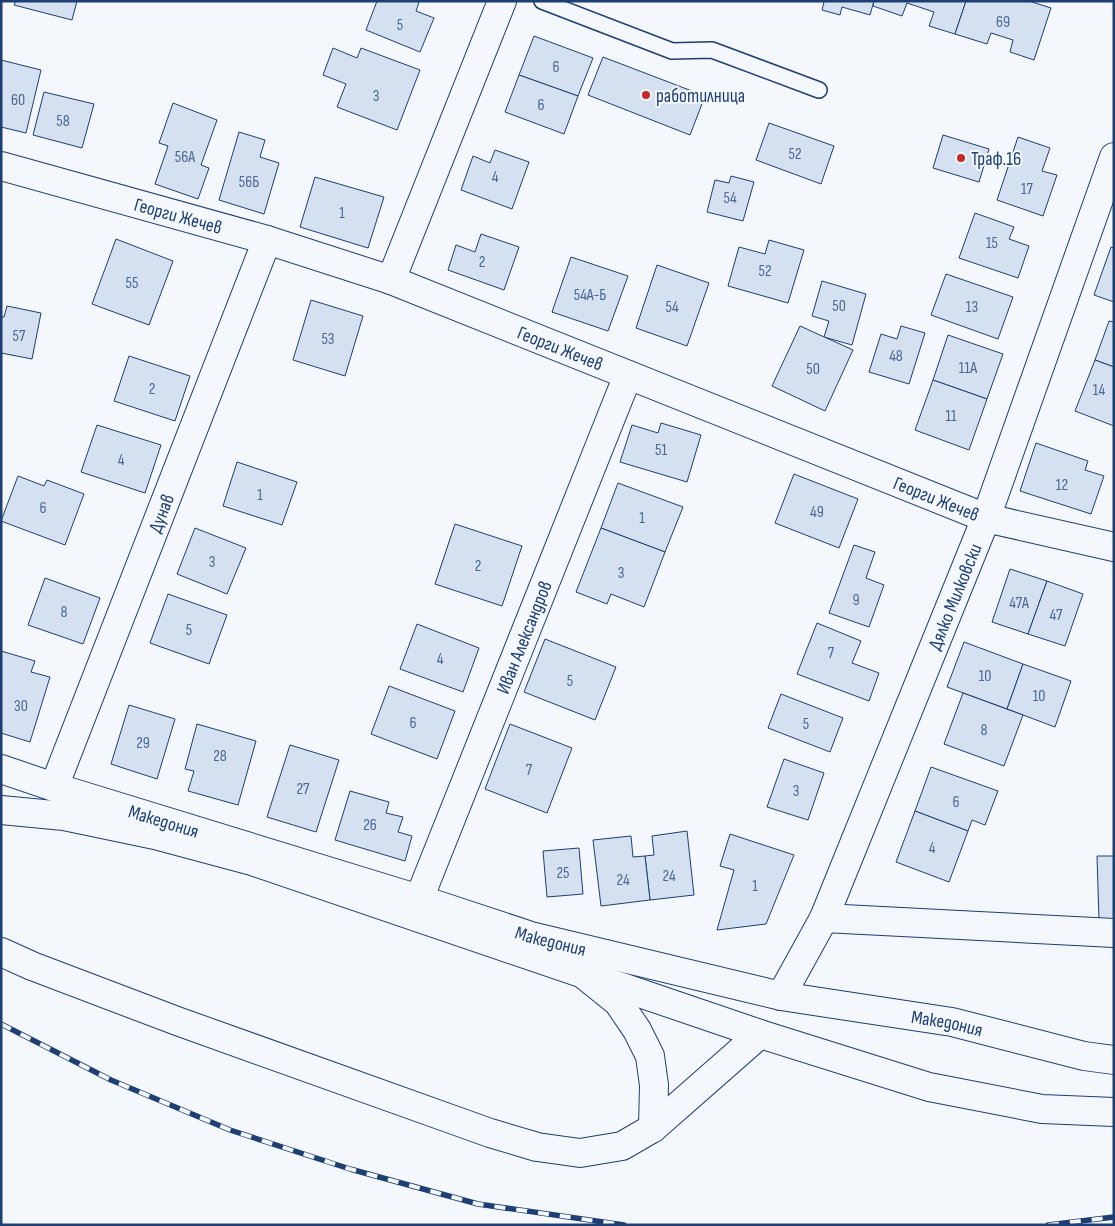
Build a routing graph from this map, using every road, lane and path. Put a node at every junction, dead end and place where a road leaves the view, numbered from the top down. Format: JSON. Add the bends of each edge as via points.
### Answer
{"nodes":[{"id":1,"x":502,"y":1,"type":"edge"},
{"id":2,"x":542,"y":1,"type":"edge"},
{"id":3,"x":819,"y":90,"type":"dead end"},
{"id":4,"x":1113,"y":161,"type":"edge"},
{"id":5,"x":1,"y":166,"type":"edge"},
{"id":6,"x":267,"y":240,"type":"junction"},
{"id":7,"x":391,"y":280,"type":"junction"},
{"id":8,"x":628,"y":375,"type":"junction"},
{"id":9,"x":986,"y":518,"type":"junction"},
{"id":10,"x":1114,"y":547,"type":"edge"},
{"id":11,"x":1,"y":769,"type":"edge"},
{"id":12,"x":54,"y":787,"type":"junction"},
{"id":13,"x":1,"y":810,"type":"edge"},
{"id":14,"x":419,"y":899,"type":"junction"},
{"id":15,"x":824,"y":918,"type":"junction"},
{"id":16,"x":1114,"y":933,"type":"edge"},
{"id":17,"x":1,"y":952,"type":"edge"},
{"id":18,"x":582,"y":973,"type":"junction"},
{"id":19,"x":781,"y":996,"type":"junction"},
{"id":20,"x":760,"y":1034,"type":"junction"},
{"id":21,"x":1114,"y":1060,"type":"edge"},
{"id":22,"x":1114,"y":1112,"type":"edge"},
{"id":23,"x":653,"y":1128,"type":"junction"}],
"edges":[{"from":1,"to":7,"type":"street"},
{"from":2,"to":3,"type":"lane","via":[[672,51],[712,50]]},
{"from":4,"to":9,"type":"street","name":"Дялко Милковски"},
{"from":5,"to":6,"type":"street","name":"Георги Жечев"},
{"from":6,"to":7,"type":"street","name":"Георги Жечев"},
{"from":6,"to":12,"type":"street","name":"Дунав"},
{"from":7,"to":8,"type":"street","name":"Георги Жечев"},
{"from":8,"to":9,"type":"street","name":"Георги Жечев"},
{"from":8,"to":14,"type":"street","name":"Иван Александров"},
{"from":9,"to":10,"type":"street","name":"Георги Жечев"},
{"from":9,"to":15,"type":"street","name":"Дялко Милковски"},
{"from":11,"to":12,"type":"street","name":"Македония"},
{"from":12,"to":14,"type":"street","name":"Македония"},
{"from":13,"to":18,"type":"street","via":[[64,816],[252,861]]},
{"from":14,"to":19,"type":"street","name":"Македония","via":[[531,936]]},
{"from":15,"to":16,"type":"street"},
{"from":15,"to":19,"type":"street","name":"Дялко Милковски"},
{"from":17,"to":23,"type":"street","via":[[187,1024],[537,1147],[580,1152],[622,1146]]},
{"from":18,"to":20,"type":"street"},
{"from":18,"to":23,"type":"street","via":[[618,1002],[650,1056],[654,1084]]},
{"from":19,"to":21,"type":"street","name":"Македония","via":[[952,1022],[1084,1056]]},
{"from":20,"to":22,"type":"street","via":[[929,1087],[1042,1109]]},
{"from":20,"to":23,"type":"street"}]}
